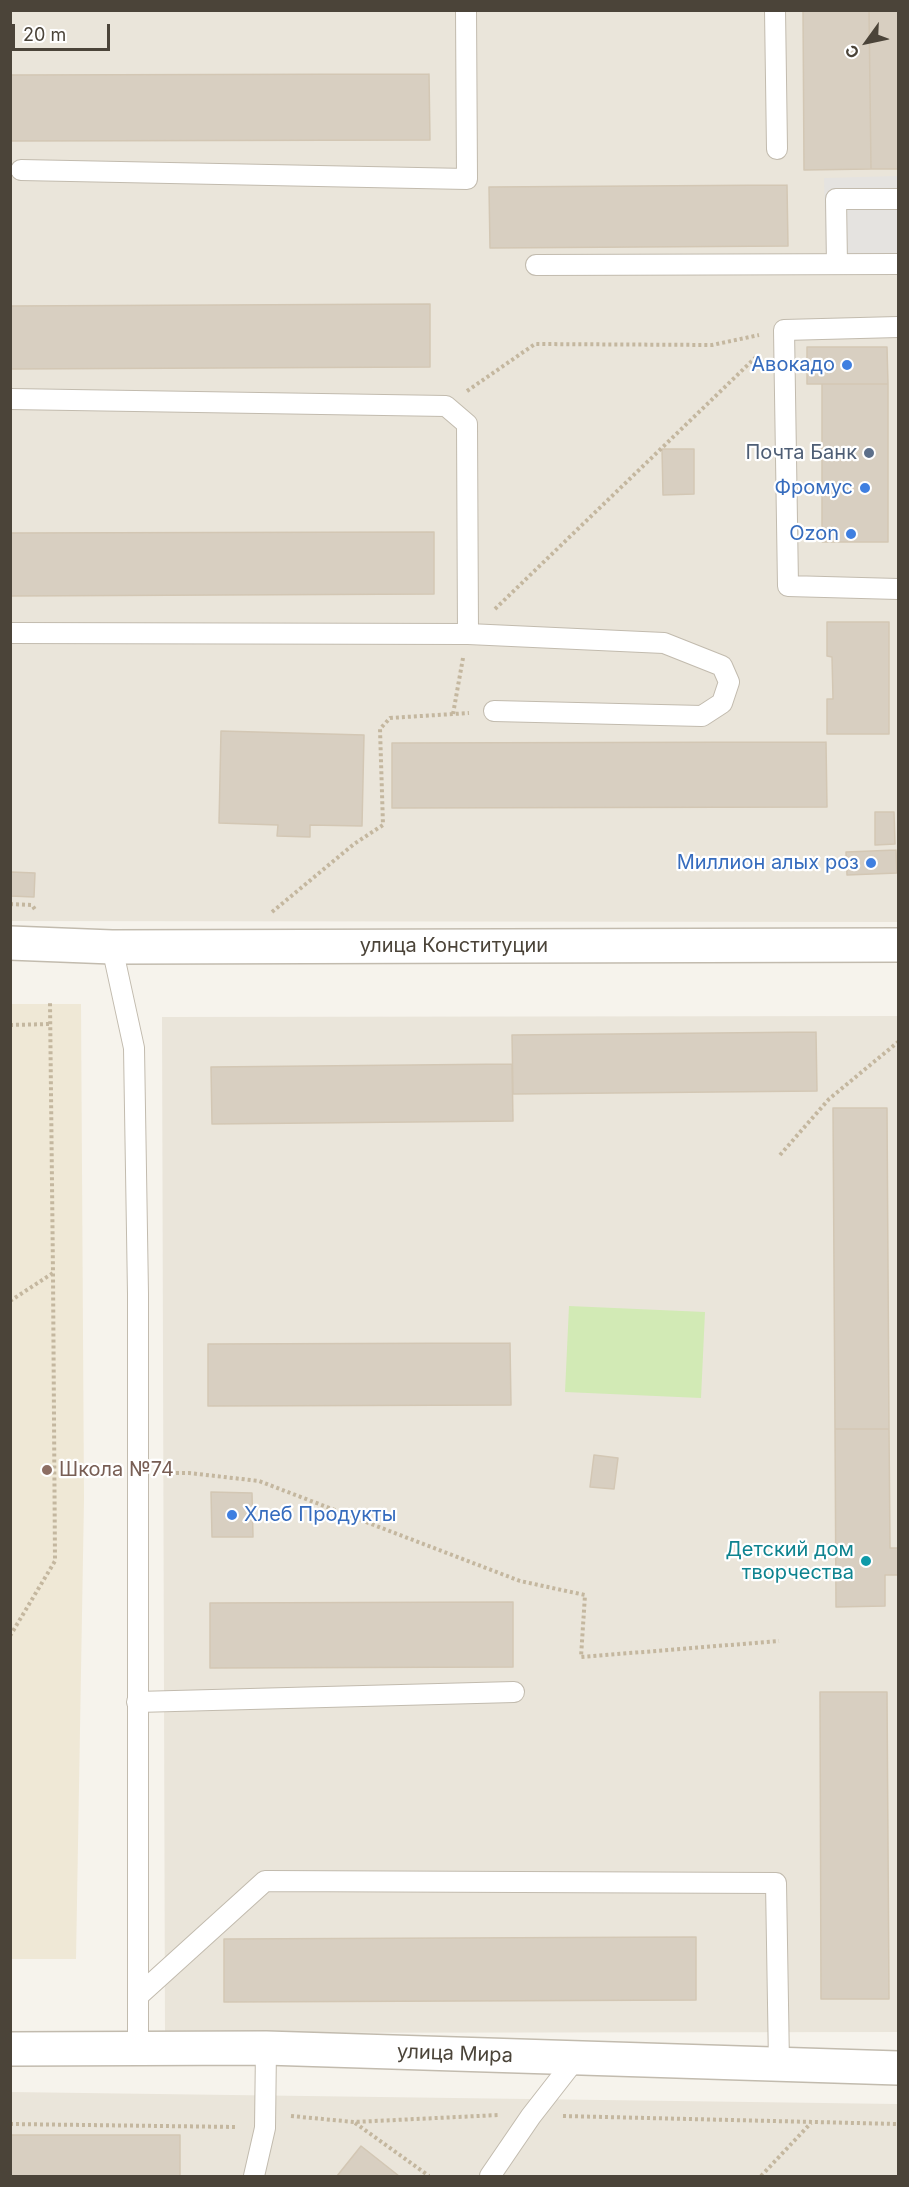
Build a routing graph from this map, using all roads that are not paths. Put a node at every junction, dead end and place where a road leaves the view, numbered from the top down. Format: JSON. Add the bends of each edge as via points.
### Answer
{"nodes":[{"id":1,"x":466,"y":10,"type":"edge"},
{"id":2,"x":775,"y":10,"type":"edge"},
{"id":3,"x":777,"y":149,"type":"dead end"},
{"id":4,"x":21,"y":170,"type":"dead end"},
{"id":5,"x":898,"y":199,"type":"edge"},
{"id":6,"x":837,"y":264,"type":"junction"},
{"id":7,"x":898,"y":264,"type":"edge"},
{"id":8,"x":536,"y":265,"type":"dead end"},
{"id":9,"x":898,"y":327,"type":"edge"},
{"id":10,"x":10,"y":399,"type":"edge"},
{"id":11,"x":898,"y":589,"type":"edge"},
{"id":12,"x":10,"y":633,"type":"edge"},
{"id":13,"x":468,"y":634,"type":"junction"},
{"id":14,"x":494,"y":711,"type":"road end"},
{"id":15,"x":10,"y":943,"type":"edge"},
{"id":16,"x":898,"y":945,"type":"edge"},
{"id":17,"x":112,"y":947,"type":"junction"},
{"id":18,"x":514,"y":1692,"type":"dead end"},
{"id":19,"x":137,"y":1702,"type":"junction"},
{"id":20,"x":138,"y":1996,"type":"junction"},
{"id":21,"x":266,"y":2048,"type":"junction"},
{"id":22,"x":10,"y":2049,"type":"edge"},
{"id":23,"x":138,"y":2050,"type":"junction"},
{"id":24,"x":577,"y":2057,"type":"junction"},
{"id":25,"x":779,"y":2064,"type":"junction"},
{"id":26,"x":898,"y":2068,"type":"edge"},
{"id":27,"x":254,"y":2176,"type":"edge"},
{"id":28,"x":490,"y":2176,"type":"edge"}],
"edges":[{"from":1,"to":4,"type":"lane","via":[[467,179]]},
{"from":2,"to":3,"type":"lane"},
{"from":5,"to":6,"type":"lane","via":[[836,200]]},
{"from":6,"to":7,"type":"lane"},
{"from":6,"to":8,"type":"lane"},
{"from":9,"to":11,"type":"lane","via":[[784,330],[788,586]]},
{"from":10,"to":13,"type":"lane","via":[[446,406],[467,424]]},
{"from":12,"to":13,"type":"lane"},
{"from":13,"to":14,"type":"lane","via":[[664,644],[722,666],[729,682],[722,703],[702,716]]},
{"from":15,"to":17,"type":"street","name":"улица Конституции"},
{"from":16,"to":17,"type":"street","name":"улица Конституции"},
{"from":17,"to":19,"type":"lane","via":[[134,1048]]},
{"from":18,"to":19,"type":"lane"},
{"from":19,"to":20,"type":"lane"},
{"from":20,"to":23,"type":"lane"},
{"from":20,"to":25,"type":"lane","via":[[266,1881],[776,1883]]},
{"from":21,"to":23,"type":"street","name":"улица Мира"},
{"from":21,"to":24,"type":"street","name":"улица Мира"},
{"from":21,"to":27,"type":"lane","via":[[265,2121]]},
{"from":22,"to":23,"type":"street","name":"улица Мира"},
{"from":24,"to":25,"type":"street","name":"улица Мира"},
{"from":24,"to":28,"type":"lane"},
{"from":25,"to":26,"type":"street","name":"улица Мира"}]}
